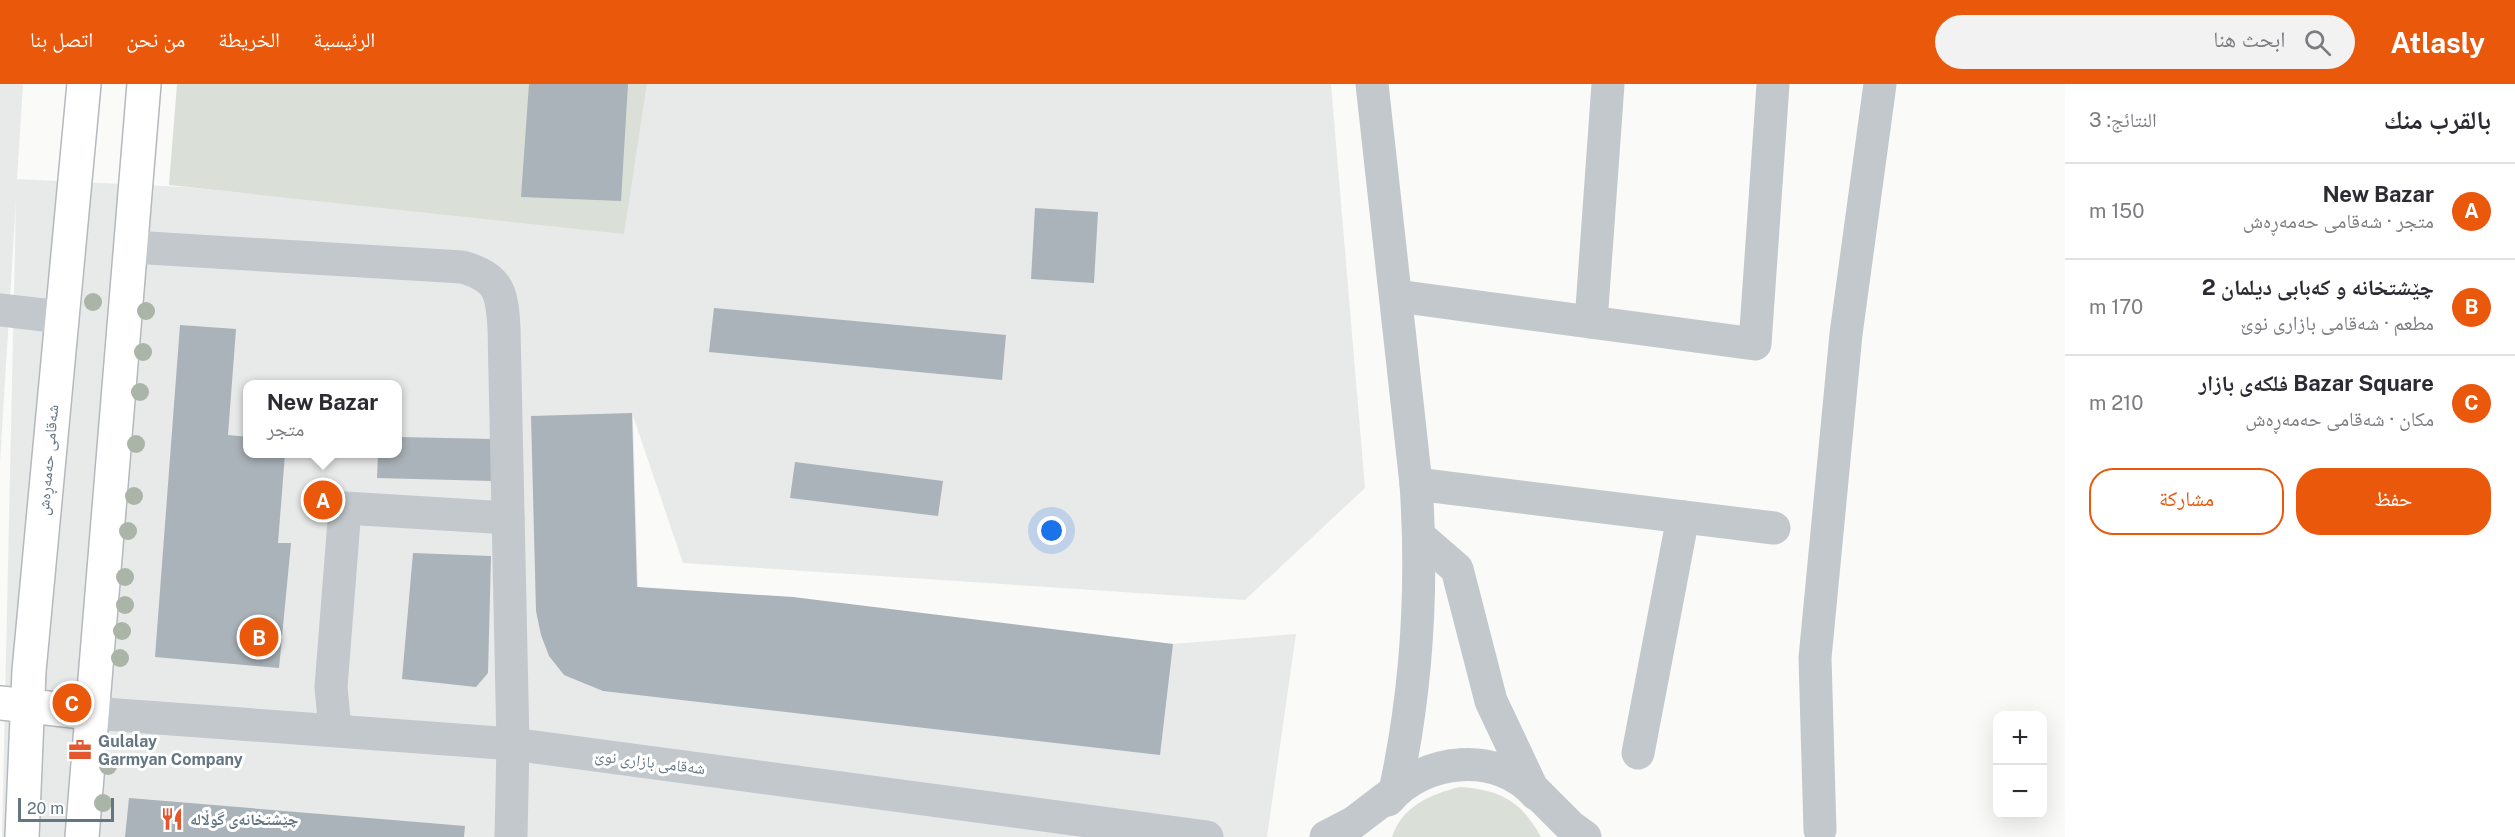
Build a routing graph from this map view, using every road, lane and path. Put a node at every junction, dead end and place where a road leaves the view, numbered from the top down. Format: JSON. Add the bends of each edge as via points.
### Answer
{"nodes":[{"id":1,"x":84,"y":84,"type":"edge"},
{"id":2,"x":144,"y":84,"type":"edge"},
{"id":3,"x":1372,"y":84,"type":"edge"},
{"id":4,"x":1608,"y":84,"type":"edge"},
{"id":5,"x":1773,"y":84,"type":"edge"},
{"id":6,"x":1880,"y":84,"type":"edge"},
{"id":7,"x":132,"y":246,"type":"junction"},
{"id":8,"x":1397,"y":296,"type":"junction"},
{"id":9,"x":0,"y":310,"type":"edge"},
{"id":10,"x":62,"y":317,"type":"junction"},
{"id":11,"x":1591,"y":322,"type":"junction"},
{"id":12,"x":1416,"y":484,"type":"junction"},
{"id":13,"x":1683,"y":517,"type":"junction"},
{"id":14,"x":508,"y":518,"type":"junction"},
{"id":15,"x":1774,"y":528,"type":"dead end"},
{"id":16,"x":1420,"y":537,"type":"junction"},
{"id":17,"x":15,"y":704,"type":"edge"},
{"id":18,"x":91,"y":713,"type":"junction"},
{"id":19,"x":334,"y":730,"type":"junction"},
{"id":20,"x":513,"y":744,"type":"junction"},
{"id":21,"x":1638,"y":753,"type":"dead end"},
{"id":22,"x":1532,"y":788,"type":"junction"},
{"id":23,"x":1395,"y":791,"type":"junction"},
{"id":24,"x":1025,"y":824,"type":"edge"},
{"id":25,"x":1820,"y":830,"type":"dead end"},
{"id":26,"x":22,"y":837,"type":"edge"},
{"id":27,"x":82,"y":837,"type":"edge"},
{"id":28,"x":511,"y":837,"type":"edge"},
{"id":29,"x":1207,"y":837,"type":"edge"},
{"id":30,"x":1326,"y":837,"type":"edge"},
{"id":31,"x":1365,"y":837,"type":"edge"},
{"id":32,"x":1563,"y":837,"type":"edge"},
{"id":33,"x":1585,"y":837,"type":"edge"}],
"edges":[{"from":1,"to":10,"type":"highway","name":"شەقامی حەمەڕەش"},
{"from":2,"to":7,"type":"highway"},
{"from":3,"to":8,"type":"street"},
{"from":4,"to":11,"type":"street"},
{"from":5,"to":11,"type":"street","via":[[1755,344]]},
{"from":6,"to":25,"type":"street","via":[[1846,334],[1815,657]]},
{"from":7,"to":14,"type":"street","via":[[443,265],[462,267],[490,278],[503,306]]},
{"from":7,"to":18,"type":"highway"},
{"from":8,"to":11,"type":"street"},
{"from":8,"to":12,"type":"street"},
{"from":9,"to":10,"type":"street"},
{"from":10,"to":17,"type":"highway","name":"شەقامی حەمەڕەش","via":[[29,671]]},
{"from":12,"to":13,"type":"street"},
{"from":12,"to":16,"type":"street"},
{"from":13,"to":15,"type":"street"},
{"from":13,"to":21,"type":"street"},
{"from":14,"to":19,"type":"street","via":[[345,508],[331,687]]},
{"from":14,"to":20,"type":"street"},
{"from":16,"to":22,"type":"street","via":[[1457,568],[1491,701]]},
{"from":16,"to":23,"type":"street","via":[[1414,669],[1407,735]]},
{"from":17,"to":18,"type":"highway"},
{"from":17,"to":26,"type":"highway","name":"شەقامی حەمەڕەش"},
{"from":18,"to":19,"type":"street","name":"شەقامی بازاری نوێ"},
{"from":18,"to":27,"type":"highway"},
{"from":19,"to":20,"type":"street","name":"شەقامی بازاری نوێ"},
{"from":20,"to":24,"type":"street","name":"شەقامی بازاری نوێ"},
{"from":20,"to":28,"type":"street"},
{"from":22,"to":23,"type":"street","via":[[1506,773],[1478,764],[1448,765],[1420,774]]},
{"from":22,"to":32,"type":"street","via":[[1552,811]]},
{"from":22,"to":33,"type":"street"},
{"from":23,"to":30,"type":"street","via":[[1353,823]]},
{"from":23,"to":31,"type":"street","via":[[1377,812]]},
{"from":24,"to":29,"type":"street","name":"شەقامی بازاری نوێ"}]}
